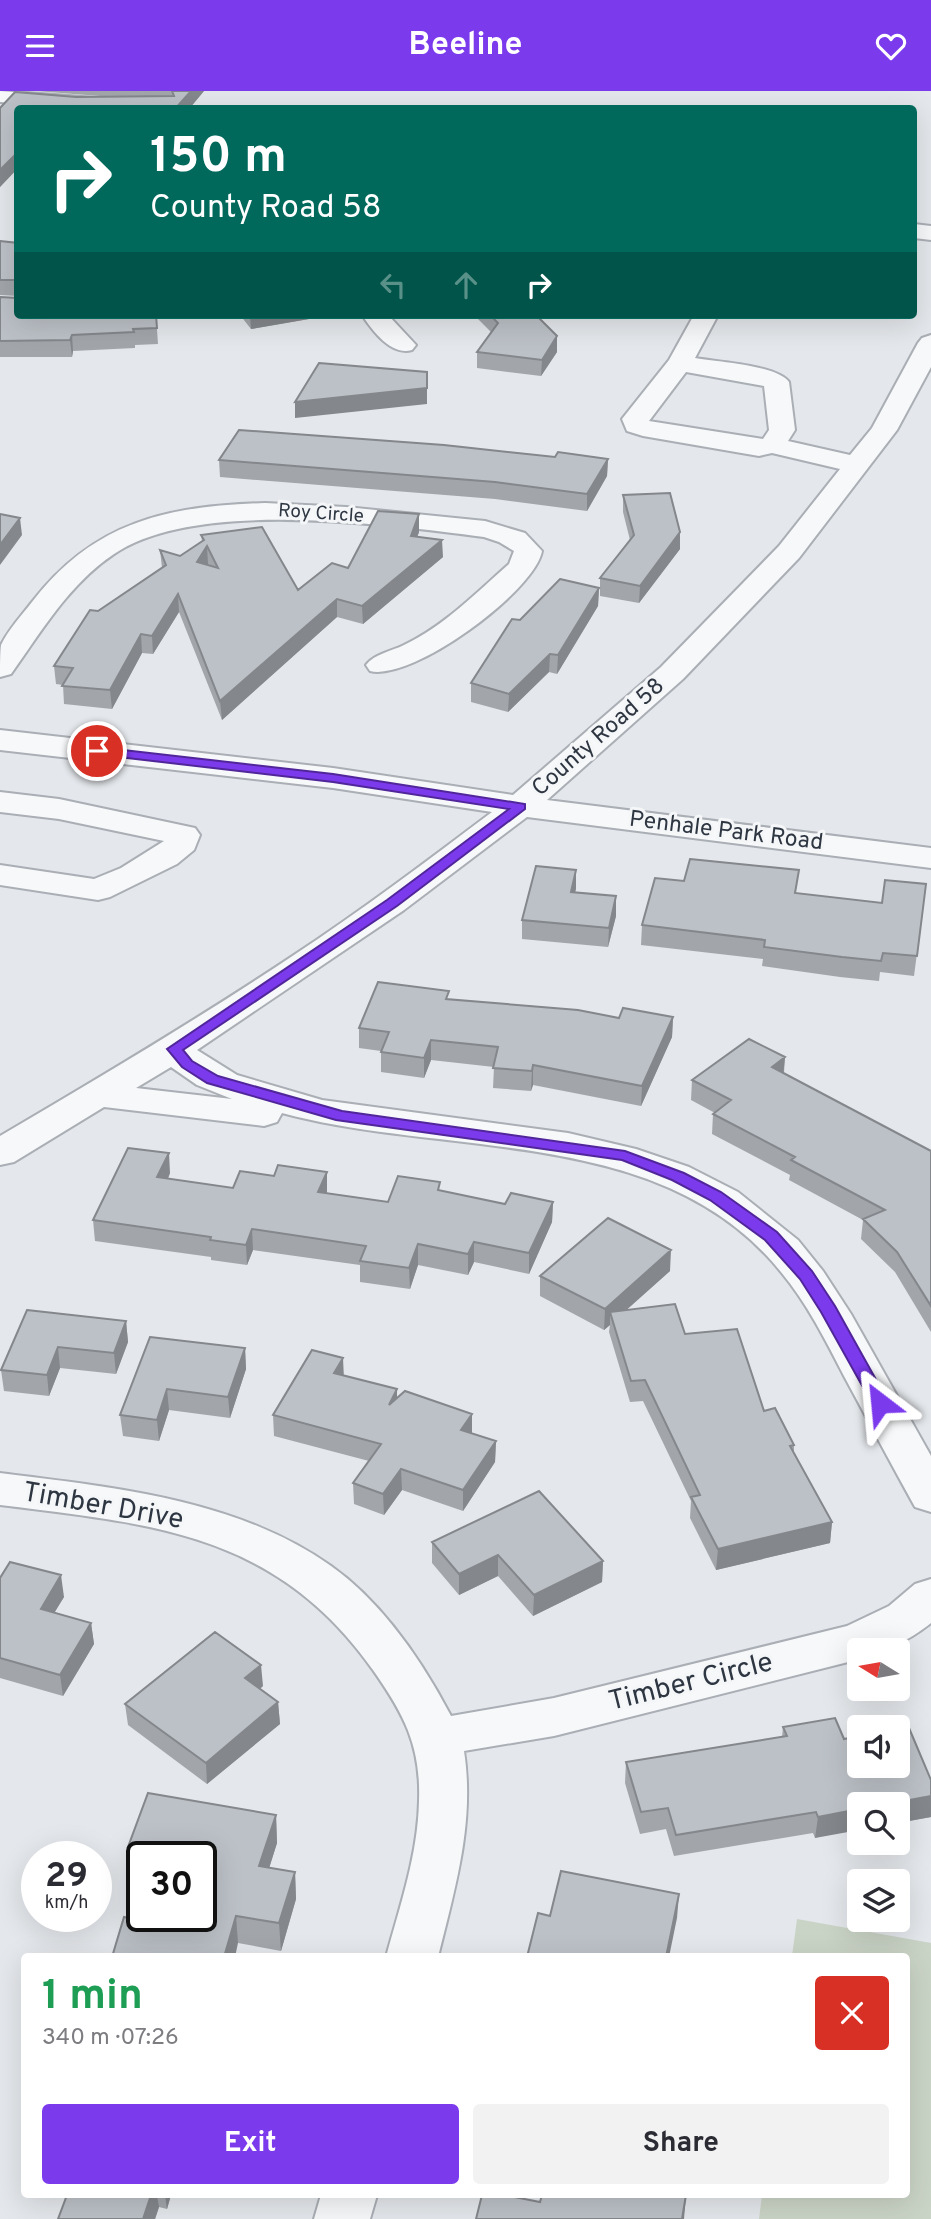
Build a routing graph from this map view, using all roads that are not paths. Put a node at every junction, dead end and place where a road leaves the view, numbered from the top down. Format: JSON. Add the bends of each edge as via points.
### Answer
{"nodes":[{"id":1,"x":0,"y":96,"type":"edge"},
{"id":2,"x":113,"y":105,"type":"edge"},
{"id":3,"x":378,"y":319,"type":"edge"},
{"id":4,"x":704,"y":319,"type":"edge"},
{"id":5,"x":931,"y":343,"type":"edge"},
{"id":6,"x":403,"y":345,"type":"dead end"},
{"id":7,"x":680,"y":363,"type":"junction"},
{"id":8,"x":772,"y":445,"type":"junction"},
{"id":9,"x":858,"y":465,"type":"junction"},
{"id":10,"x":142,"y":504,"type":"dead end"},
{"id":11,"x":168,"y":523,"type":"junction"},
{"id":12,"x":14,"y":626,"type":"edge"},
{"id":13,"x":381,"y":664,"type":"dead end"},
{"id":14,"x":0,"y":668,"type":"edge"},
{"id":15,"x":0,"y":740,"type":"edge"},
{"id":16,"x":20,"y":779,"type":"edge"},
{"id":17,"x":520,"y":806,"type":"junction"},
{"id":18,"x":931,"y":858,"type":"edge"},
{"id":19,"x":0,"y":875,"type":"edge"},
{"id":20,"x":174,"y":1049,"type":"junction"},
{"id":21,"x":99,"y":1095,"type":"junction"},
{"id":22,"x":341,"y":1116,"type":"junction"},
{"id":23,"x":0,"y":1153,"type":"edge"},
{"id":24,"x":0,"y":1489,"type":"edge"},
{"id":25,"x":931,"y":1496,"type":"edge"},
{"id":26,"x":931,"y":1596,"type":"edge"},
{"id":27,"x":436,"y":1737,"type":"junction"},
{"id":28,"x":413,"y":1953,"type":"edge"},
{"id":29,"x":348,"y":2198,"type":"edge"},
{"id":30,"x":342,"y":2219,"type":"edge"}],
"edges":[{"from":1,"to":2,"type":"street"},
{"from":3,"to":6,"type":"street"},
{"from":4,"to":7,"type":"street"},
{"from":5,"to":9,"type":"street","name":"County Road 58","via":[[902,400]]},
{"from":7,"to":8,"type":"street","via":[[774,380],[782,430]]},
{"from":7,"to":8,"type":"street","via":[[635,419],[636,425],[759,448]]},
{"from":8,"to":9,"type":"street"},
{"from":9,"to":17,"type":"street","name":"County Road 58","via":[[789,552],[725,621]]},
{"from":10,"to":11,"type":"street"},
{"from":11,"to":12,"type":"street","name":"Roy Circle","via":[[101,549]]},
{"from":11,"to":13,"type":"street","name":"Roy Circle","via":[[225,512],[300,511],[477,528],[525,545],[526,561],[519,570],[450,632],[425,649]]},
{"from":12,"to":14,"type":"street","name":"Roy Circle"},
{"from":15,"to":16,"type":"street"},
{"from":16,"to":17,"type":"street","name":"Penhale Park Road","via":[[333,778]]},
{"from":16,"to":19,"type":"street","via":[[119,820],[183,835],[182,843],[166,857],[98,890]]},
{"from":17,"to":18,"type":"street","name":"Penhale Park Road"},
{"from":17,"to":20,"type":"street","name":"County Road 58","via":[[392,903]]},
{"from":20,"to":21,"type":"street","name":"County Road 58"},
{"from":20,"to":22,"type":"street","via":[[212,1080]]},
{"from":21,"to":22,"type":"street","via":[[284,1117]]},
{"from":21,"to":23,"type":"street","name":"County Road 58"},
{"from":22,"to":25,"type":"street","via":[[625,1156],[716,1196],[771,1236],[806,1275]]},
{"from":24,"to":27,"type":"street","name":"Timber Drive","via":[[163,1512],[255,1543],[282,1557],[317,1579],[372,1634]]},
{"from":26,"to":27,"type":"street","name":"Timber Circle","via":[[913,1616],[856,1642],[554,1717]]},
{"from":27,"to":28,"type":"street","name":"Timber Drive","via":[[444,1783],[442,1823]]},
{"from":29,"to":30,"type":"street"}]}
